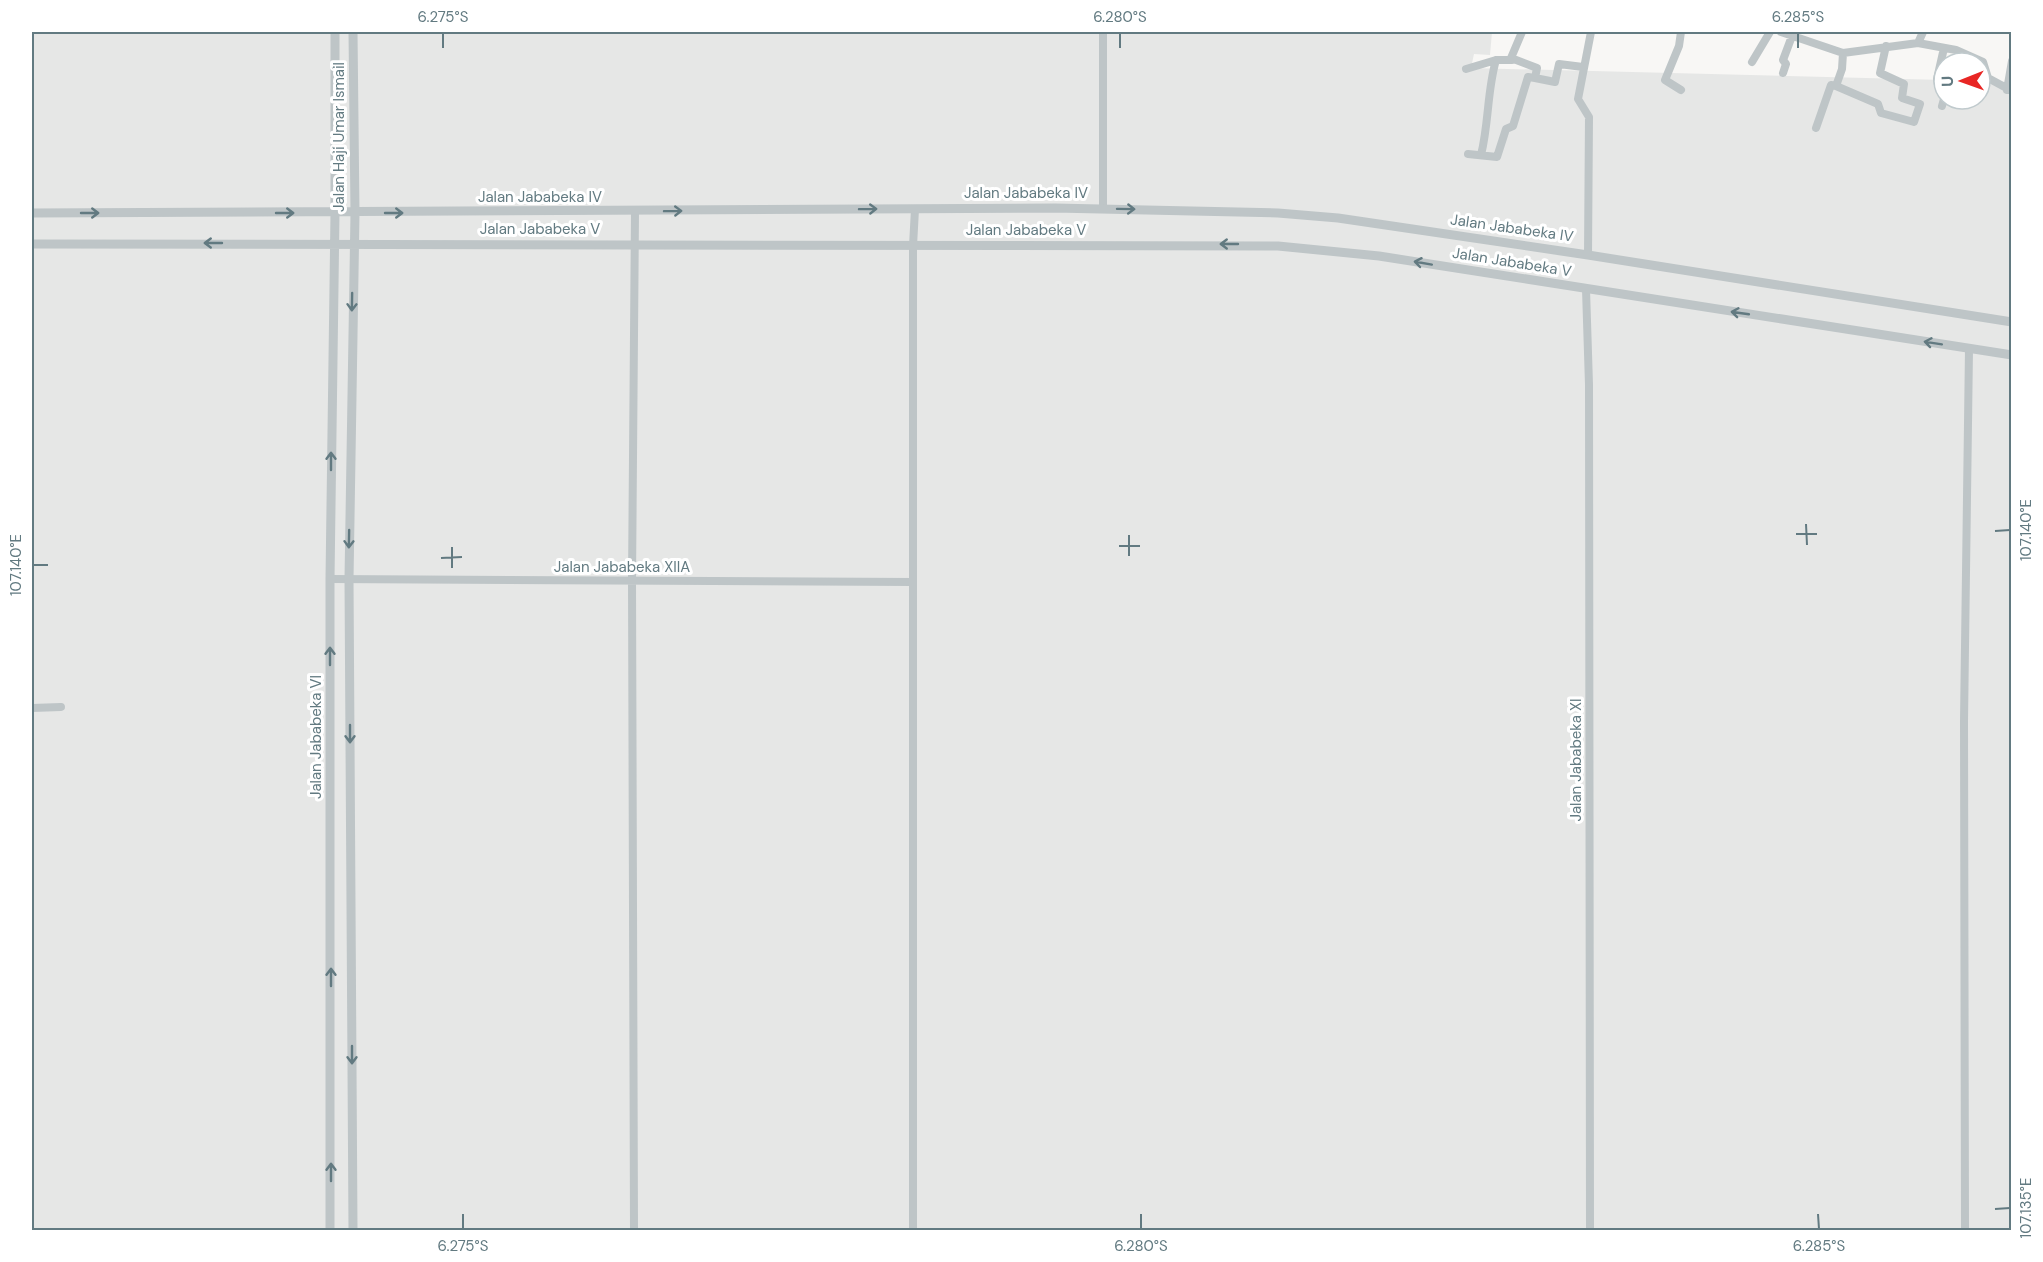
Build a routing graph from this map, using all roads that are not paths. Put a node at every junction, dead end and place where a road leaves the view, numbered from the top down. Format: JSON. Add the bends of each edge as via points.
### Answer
{"nodes":[{"id":1,"x":335,"y":32,"type":"edge"},
{"id":2,"x":353,"y":32,"type":"edge"},
{"id":3,"x":1103,"y":32,"type":"edge"},
{"id":4,"x":1522,"y":32,"type":"edge"},
{"id":5,"x":1591,"y":32,"type":"edge"},
{"id":6,"x":1681,"y":32,"type":"edge"},
{"id":7,"x":1770,"y":32,"type":"edge"},
{"id":8,"x":1781,"y":32,"type":"edge"},
{"id":9,"x":1923,"y":32,"type":"edge"},
{"id":10,"x":1792,"y":36,"type":"junction"},
{"id":11,"x":1918,"y":43,"type":"junction"},
{"id":12,"x":1886,"y":46,"type":"junction"},
{"id":13,"x":1944,"y":48,"type":"junction"},
{"id":14,"x":1943,"y":51,"type":"edge"},
{"id":15,"x":1844,"y":53,"type":"junction"},
{"id":16,"x":1496,"y":60,"type":"junction"},
{"id":17,"x":1512,"y":60,"type":"junction"},
{"id":18,"x":2012,"y":61,"type":"edge"},
{"id":19,"x":1752,"y":62,"type":"dead end"},
{"id":20,"x":1582,"y":67,"type":"junction"},
{"id":21,"x":1466,"y":69,"type":"dead end"},
{"id":22,"x":1783,"y":73,"type":"dead end"},
{"id":23,"x":1535,"y":78,"type":"junction"},
{"id":24,"x":2011,"y":80,"type":"edge"},
{"id":25,"x":1836,"y":86,"type":"junction"},
{"id":26,"x":1681,"y":90,"type":"dead end"},
{"id":27,"x":2009,"y":91,"type":"edge"},
{"id":28,"x":1816,"y":128,"type":"dead end"},
{"id":29,"x":1468,"y":154,"type":"dead end"},
{"id":30,"x":1481,"y":155,"type":"junction"},
{"id":31,"x":915,"y":208,"type":"junction"},
{"id":32,"x":1103,"y":208,"type":"junction"},
{"id":33,"x":635,"y":212,"type":"junction"},
{"id":34,"x":32,"y":213,"type":"edge"},
{"id":35,"x":335,"y":213,"type":"junction"},
{"id":36,"x":355,"y":213,"type":"junction"},
{"id":37,"x":334,"y":243,"type":"junction"},
{"id":38,"x":353,"y":243,"type":"junction"},
{"id":39,"x":32,"y":244,"type":"edge"},
{"id":40,"x":635,"y":244,"type":"junction"},
{"id":41,"x":913,"y":246,"type":"junction"},
{"id":42,"x":1588,"y":255,"type":"junction"},
{"id":43,"x":1586,"y":290,"type":"junction"},
{"id":44,"x":2012,"y":322,"type":"edge"},
{"id":45,"x":1969,"y":349,"type":"junction"},
{"id":46,"x":2012,"y":355,"type":"edge"},
{"id":47,"x":330,"y":579,"type":"junction"},
{"id":48,"x":349,"y":579,"type":"junction"},
{"id":49,"x":632,"y":580,"type":"junction"},
{"id":50,"x":913,"y":582,"type":"junction"},
{"id":51,"x":61,"y":707,"type":"dead end"},
{"id":52,"x":32,"y":708,"type":"edge"},
{"id":53,"x":330,"y":1230,"type":"edge"},
{"id":54,"x":353,"y":1230,"type":"edge"},
{"id":55,"x":634,"y":1230,"type":"edge"},
{"id":56,"x":913,"y":1230,"type":"edge"},
{"id":57,"x":1590,"y":1230,"type":"edge"},
{"id":58,"x":1965,"y":1230,"type":"edge"}],
"edges":[{"from":1,"to":35,"type":"street","name":"Jalan Haji Umar Ismail"},
{"from":2,"to":36,"type":"street","name":"Jalan Haji Umar Ismail"},
{"from":3,"to":32,"type":"street"},
{"from":4,"to":17,"type":"street"},
{"from":5,"to":20,"type":"street"},
{"from":6,"to":26,"type":"street","via":[[1665,80]]},
{"from":7,"to":19,"type":"street"},
{"from":8,"to":10,"type":"street"},
{"from":9,"to":11,"type":"street"},
{"from":10,"to":15,"type":"street"},
{"from":10,"to":22,"type":"street","via":[[1783,60]]},
{"from":11,"to":12,"type":"street"},
{"from":11,"to":13,"type":"street"},
{"from":12,"to":15,"type":"street"},
{"from":12,"to":25,"type":"street","via":[[1880,73],[1904,84],[1902,98],[1920,104],[1914,122],[1881,113],[1878,104]]},
{"from":13,"to":14,"type":"street"},
{"from":13,"to":27,"type":"street","via":[[1983,62],[1988,78]]},
{"from":15,"to":25,"type":"street"},
{"from":16,"to":17,"type":"street"},
{"from":16,"to":21,"type":"street"},
{"from":16,"to":30,"type":"street"},
{"from":17,"to":23,"type":"street","via":[[1536,68]]},
{"from":18,"to":24,"type":"street"},
{"from":20,"to":23,"type":"street","via":[[1559,64],[1552,83]]},
{"from":20,"to":42,"type":"street","via":[[1578,99],[1589,117]]},
{"from":23,"to":30,"type":"street","via":[[1528,77],[1517,116],[1513,126],[1506,129],[1498,155]]},
{"from":24,"to":27,"type":"street"},
{"from":25,"to":28,"type":"street","via":[[1831,85]]},
{"from":29,"to":30,"type":"street"},
{"from":31,"to":32,"type":"street","name":"Jalan Jababeka IV"},
{"from":33,"to":31,"type":"street","name":"Jalan Jababeka IV","one_way":true},
{"from":31,"to":41,"type":"street"},
{"from":32,"to":42,"type":"street","name":"Jalan Jababeka IV","one_way":true,"via":[[1311,215]]},
{"from":36,"to":33,"type":"street","name":"Jalan Jababeka IV","one_way":true},
{"from":33,"to":40,"type":"street"},
{"from":34,"to":35,"type":"street","name":"Jalan Jababeka IV","one_way":true},
{"from":35,"to":36,"type":"street","name":"Jalan Jababeka IV"},
{"from":35,"to":37,"type":"street","name":"Jalan Haji Umar Ismail"},
{"from":36,"to":38,"type":"street","name":"Jalan Haji Umar Ismail"},
{"from":37,"to":38,"type":"street","name":"Jalan Jababeka V"},
{"from":37,"to":39,"type":"street","name":"Jalan Jababeka V","one_way":true},
{"from":47,"to":37,"type":"street","name":"Jalan Jababeka VI","one_way":true},
{"from":38,"to":40,"type":"street","name":"Jalan Jababeka V"},
{"from":38,"to":48,"type":"street","one_way":true},
{"from":40,"to":41,"type":"street","name":"Jalan Jababeka V"},
{"from":40,"to":49,"type":"street"},
{"from":43,"to":41,"type":"street","name":"Jalan Jababeka V","one_way":true,"via":[[1379,256],[1288,247]]},
{"from":41,"to":50,"type":"street"},
{"from":42,"to":44,"type":"street","name":"Jalan Jababeka IV"},
{"from":45,"to":43,"type":"street","name":"Jalan Jababeka V","one_way":true},
{"from":43,"to":57,"type":"street","name":"Jalan Jababeka XI"},
{"from":45,"to":46,"type":"street","name":"Jalan Jababeka V"},
{"from":45,"to":58,"type":"street","via":[[1964,721]]},
{"from":47,"to":48,"type":"street","name":"Jalan Jababeka XIIA"},
{"from":53,"to":47,"type":"street","name":"Jalan Jababeka VI","one_way":true},
{"from":48,"to":49,"type":"street","name":"Jalan Jababeka XIIA"},
{"from":48,"to":54,"type":"street","one_way":true},
{"from":49,"to":50,"type":"street","name":"Jalan Jababeka XIIA"},
{"from":49,"to":55,"type":"street"},
{"from":50,"to":56,"type":"street"},
{"from":51,"to":52,"type":"street"}]}
